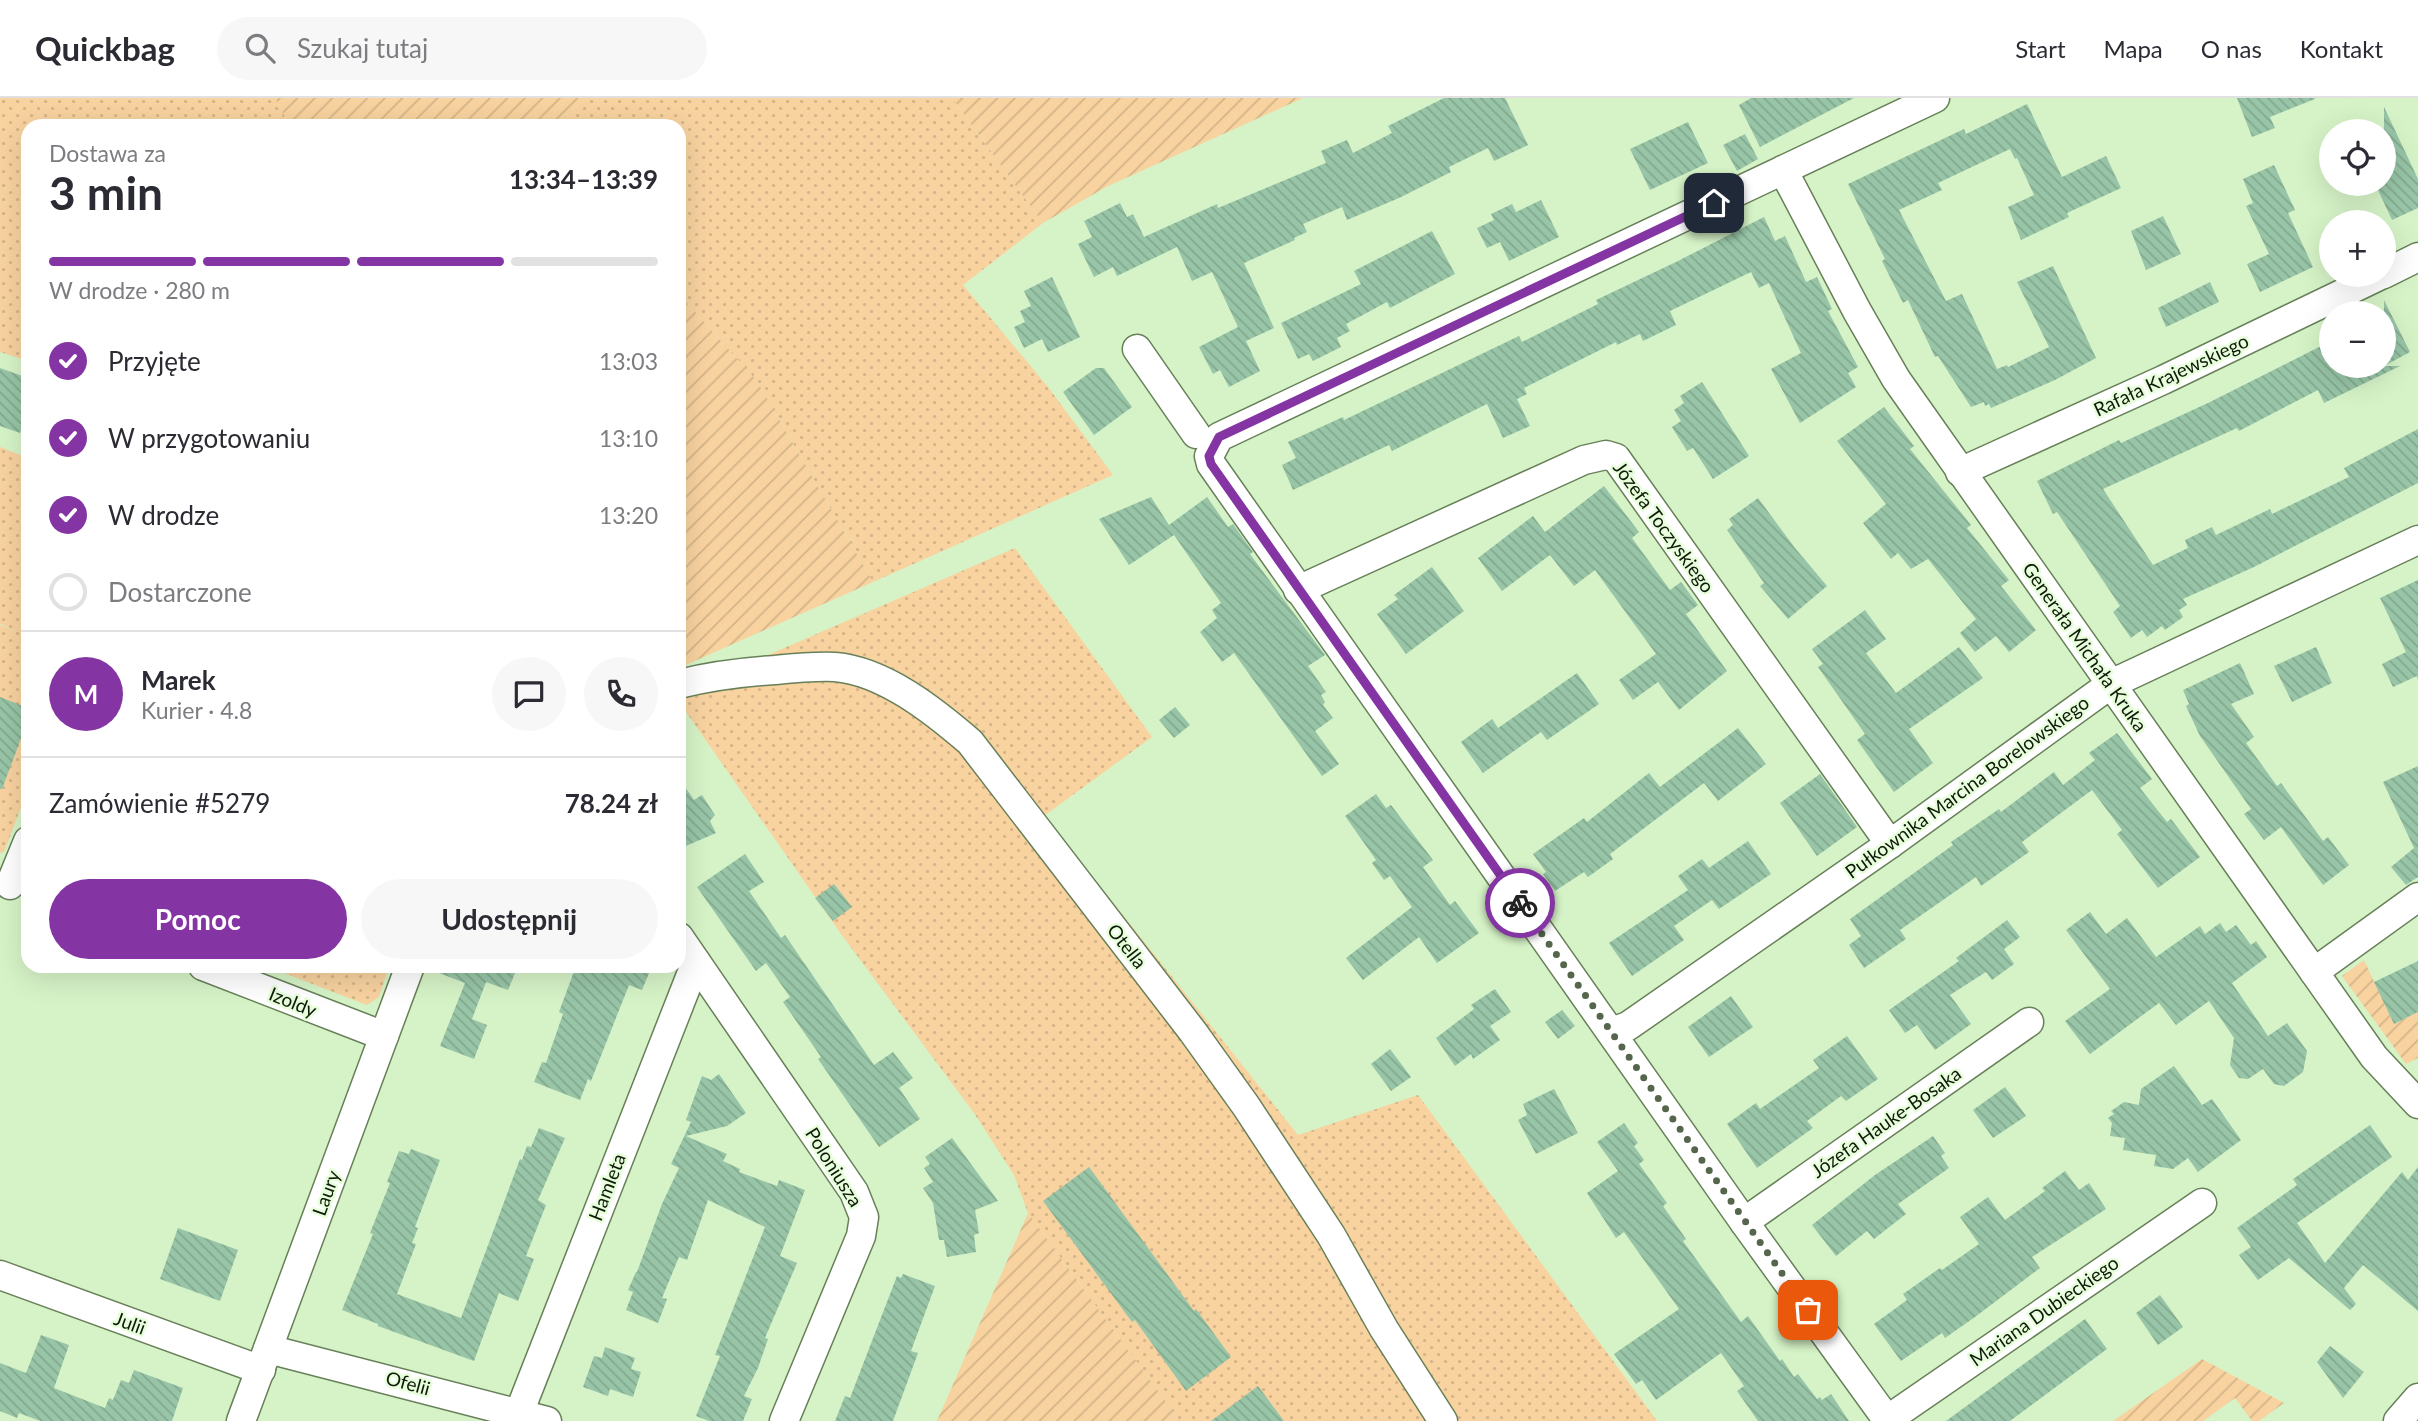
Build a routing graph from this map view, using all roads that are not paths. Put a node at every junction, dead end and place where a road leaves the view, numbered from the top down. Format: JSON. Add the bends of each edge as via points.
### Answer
{"nodes":[{"id":1,"x":1935,"y":98,"type":"edge"},
{"id":2,"x":1783,"y":170,"type":"junction"},
{"id":3,"x":2418,"y":257,"type":"edge"},
{"id":4,"x":2396,"y":267,"type":"edge"},
{"id":5,"x":2355,"y":287,"type":"edge"},
{"id":6,"x":1138,"y":349,"type":"dead end"},
{"id":7,"x":1208,"y":436,"type":"junction"},
{"id":8,"x":1960,"y":472,"type":"junction"},
{"id":9,"x":2418,"y":540,"type":"edge"},
{"id":10,"x":1298,"y":590,"type":"junction"},
{"id":11,"x":686,"y":683,"type":"edge"},
{"id":12,"x":2111,"y":684,"type":"junction"},
{"id":13,"x":1890,"y":844,"type":"junction"},
{"id":14,"x":21,"y":863,"type":"edge"},
{"id":15,"x":13,"y":889,"type":"edge"},
{"id":16,"x":2418,"y":897,"type":"edge"},
{"id":17,"x":686,"y":947,"type":"edge"},
{"id":18,"x":696,"y":962,"type":"junction"},
{"id":19,"x":2314,"y":972,"type":"junction"},
{"id":20,"x":221,"y":973,"type":"edge"},
{"id":21,"x":407,"y":973,"type":"edge"},
{"id":22,"x":2029,"y":1023,"type":"dead end"},
{"id":23,"x":1611,"y":1032,"type":"junction"},
{"id":24,"x":384,"y":1036,"type":"junction"},
{"id":25,"x":2418,"y":1104,"type":"edge"},
{"id":26,"x":2202,"y":1202,"type":"dead end"},
{"id":27,"x":1744,"y":1222,"type":"junction"},
{"id":28,"x":0,"y":1275,"type":"edge"},
{"id":29,"x":264,"y":1359,"type":"junction"},
{"id":30,"x":2418,"y":1398,"type":"edge"},
{"id":31,"x":519,"y":1413,"type":"junction"},
{"id":32,"x":242,"y":1421,"type":"edge"},
{"id":33,"x":547,"y":1421,"type":"edge"},
{"id":34,"x":785,"y":1421,"type":"edge"},
{"id":35,"x":1443,"y":1421,"type":"edge"},
{"id":36,"x":1887,"y":1421,"type":"edge"},
{"id":37,"x":2398,"y":1421,"type":"edge"}],
"edges":[{"from":1,"to":2,"type":"street"},
{"from":2,"to":7,"type":"street","via":[[1623,248]]},
{"from":2,"to":8,"type":"street","name":"Generała Michała Kruka","via":[[1896,379]]},
{"from":3,"to":4,"type":"street","name":"Rafała Krajewskiego"},
{"from":5,"to":8,"type":"street","name":"Rafała Krajewskiego"},
{"from":6,"to":7,"type":"street"},
{"from":7,"to":10,"type":"street","via":[[1211,464]]},
{"from":8,"to":12,"type":"street","name":"Generała Michała Kruka"},
{"from":9,"to":12,"type":"street","name":"Pułkownika Marcina Borelowskiego"},
{"from":10,"to":13,"type":"street","name":"Józefa Toczyskiego","via":[[1584,460],[1606,455],[1616,458]]},
{"from":10,"to":23,"type":"street"},
{"from":11,"to":35,"type":"street","name":"Otella","via":[[741,672],[836,667],[859,673],[928,707],[970,742],[1247,1106]]},
{"from":12,"to":13,"type":"street","name":"Pułkownika Marcina Borelowskiego"},
{"from":12,"to":19,"type":"street","name":"Generała Michała Kruka"},
{"from":13,"to":23,"type":"street","name":"Pułkownika Marcina Borelowskiego","via":[[1628,1026]]},
{"from":14,"to":15,"type":"street"},
{"from":16,"to":19,"type":"street"},
{"from":17,"to":18,"type":"street","name":"Poloniusza"},
{"from":18,"to":31,"type":"street","name":"Hamleta"},
{"from":18,"to":34,"type":"street","name":"Poloniusza","via":[[854,1192],[864,1217],[861,1236]]},
{"from":19,"to":25,"type":"street","name":"Generała Michała Kruka","via":[[2374,1057]]},
{"from":20,"to":24,"type":"street","name":"Izoldy"},
{"from":21,"to":24,"type":"street","name":"Laury"},
{"from":22,"to":27,"type":"street","name":"Józefa Hauke-Bosaka"},
{"from":23,"to":27,"type":"street"},
{"from":24,"to":29,"type":"street","name":"Laury"},
{"from":26,"to":36,"type":"street","name":"Mariana Dubieckiego"},
{"from":27,"to":36,"type":"street"},
{"from":28,"to":29,"type":"street","name":"Julii"},
{"from":29,"to":31,"type":"street","name":"Ofelii"},
{"from":29,"to":32,"type":"street","name":"Laury"},
{"from":30,"to":37,"type":"street"},
{"from":31,"to":33,"type":"street","name":"Ofelii"}]}
